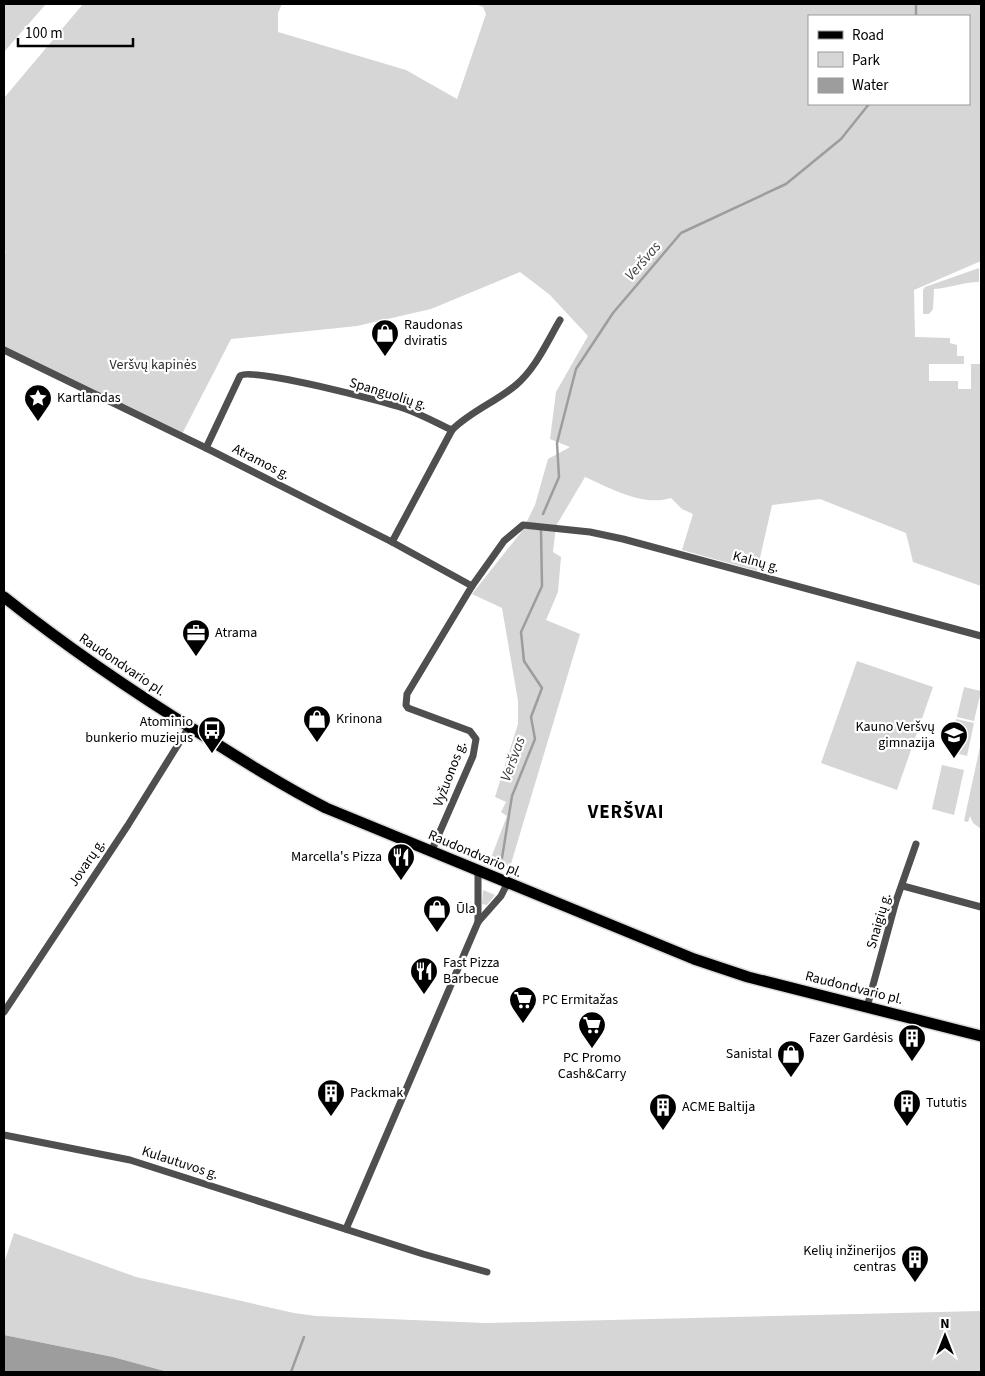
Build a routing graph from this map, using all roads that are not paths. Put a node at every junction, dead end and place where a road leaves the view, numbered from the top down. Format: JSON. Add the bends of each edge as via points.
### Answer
{"nodes":[{"id":1,"x":560,"y":320,"type":"dead end"},
{"id":2,"x":4,"y":350,"type":"edge"},
{"id":3,"x":452,"y":430,"type":"junction"},
{"id":4,"x":206,"y":448,"type":"junction"},
{"id":5,"x":392,"y":542,"type":"junction"},
{"id":6,"x":472,"y":586,"type":"junction"},
{"id":7,"x":4,"y":597,"type":"edge"},
{"id":8,"x":981,"y":636,"type":"edge"},
{"id":9,"x":189,"y":727,"type":"junction"},
{"id":10,"x":916,"y":844,"type":"dead end"},
{"id":11,"x":432,"y":852,"type":"junction"},
{"id":12,"x":478,"y":871,"type":"junction"},
{"id":13,"x":508,"y":884,"type":"junction"},
{"id":14,"x":903,"y":886,"type":"junction"},
{"id":15,"x":981,"y":907,"type":"edge"},
{"id":16,"x":478,"y":922,"type":"junction"},
{"id":17,"x":867,"y":1007,"type":"junction"},
{"id":18,"x":4,"y":1012,"type":"edge"},
{"id":19,"x":981,"y":1036,"type":"edge"},
{"id":20,"x":4,"y":1135,"type":"edge"},
{"id":21,"x":346,"y":1229,"type":"junction"},
{"id":22,"x":487,"y":1272,"type":"dead end"}],
"edges":[{"from":1,"to":3,"type":"street","via":[[534,365],[516,385],[469,414]]},
{"from":2,"to":4,"type":"street","name":"Atramos g."},
{"from":3,"to":4,"type":"street","name":"Spanguolių g.","via":[[406,409],[301,382],[248,373],[240,376]]},
{"from":3,"to":5,"type":"street"},
{"from":4,"to":5,"type":"street","name":"Atramos g."},
{"from":5,"to":6,"type":"street","name":"Atramos g."},
{"from":6,"to":8,"type":"street","name":"Kalnų g.","via":[[504,541],[522,525],[623,539]]},
{"from":6,"to":11,"type":"street","name":"Vyžuonos g.","via":[[405,700],[408,708],[470,731],[476,739],[473,756]]},
{"from":7,"to":9,"type":"main road","name":"Raudondvario pl.","via":[[91,664]]},
{"from":9,"to":11,"type":"main road","name":"Raudondvario pl.","via":[[294,792]]},
{"from":9,"to":18,"type":"street","name":"Jovarų g."},
{"from":10,"to":14,"type":"street","name":"Snaigių g."},
{"from":11,"to":12,"type":"main road","name":"Raudondvario pl."},
{"from":12,"to":13,"type":"main road","name":"Raudondvario pl."},
{"from":12,"to":16,"type":"street"},
{"from":13,"to":16,"type":"street"},
{"from":13,"to":17,"type":"main road","name":"Raudondvario pl.","via":[[694,960]]},
{"from":14,"to":15,"type":"street"},
{"from":14,"to":17,"type":"street","name":"Snaigių g."},
{"from":16,"to":21,"type":"street"},
{"from":17,"to":19,"type":"main road","name":"Raudondvario pl."},
{"from":20,"to":21,"type":"street","name":"Kulautuvos g.","via":[[130,1160]]},
{"from":21,"to":22,"type":"street","name":"Kulautuvos g."}]}
